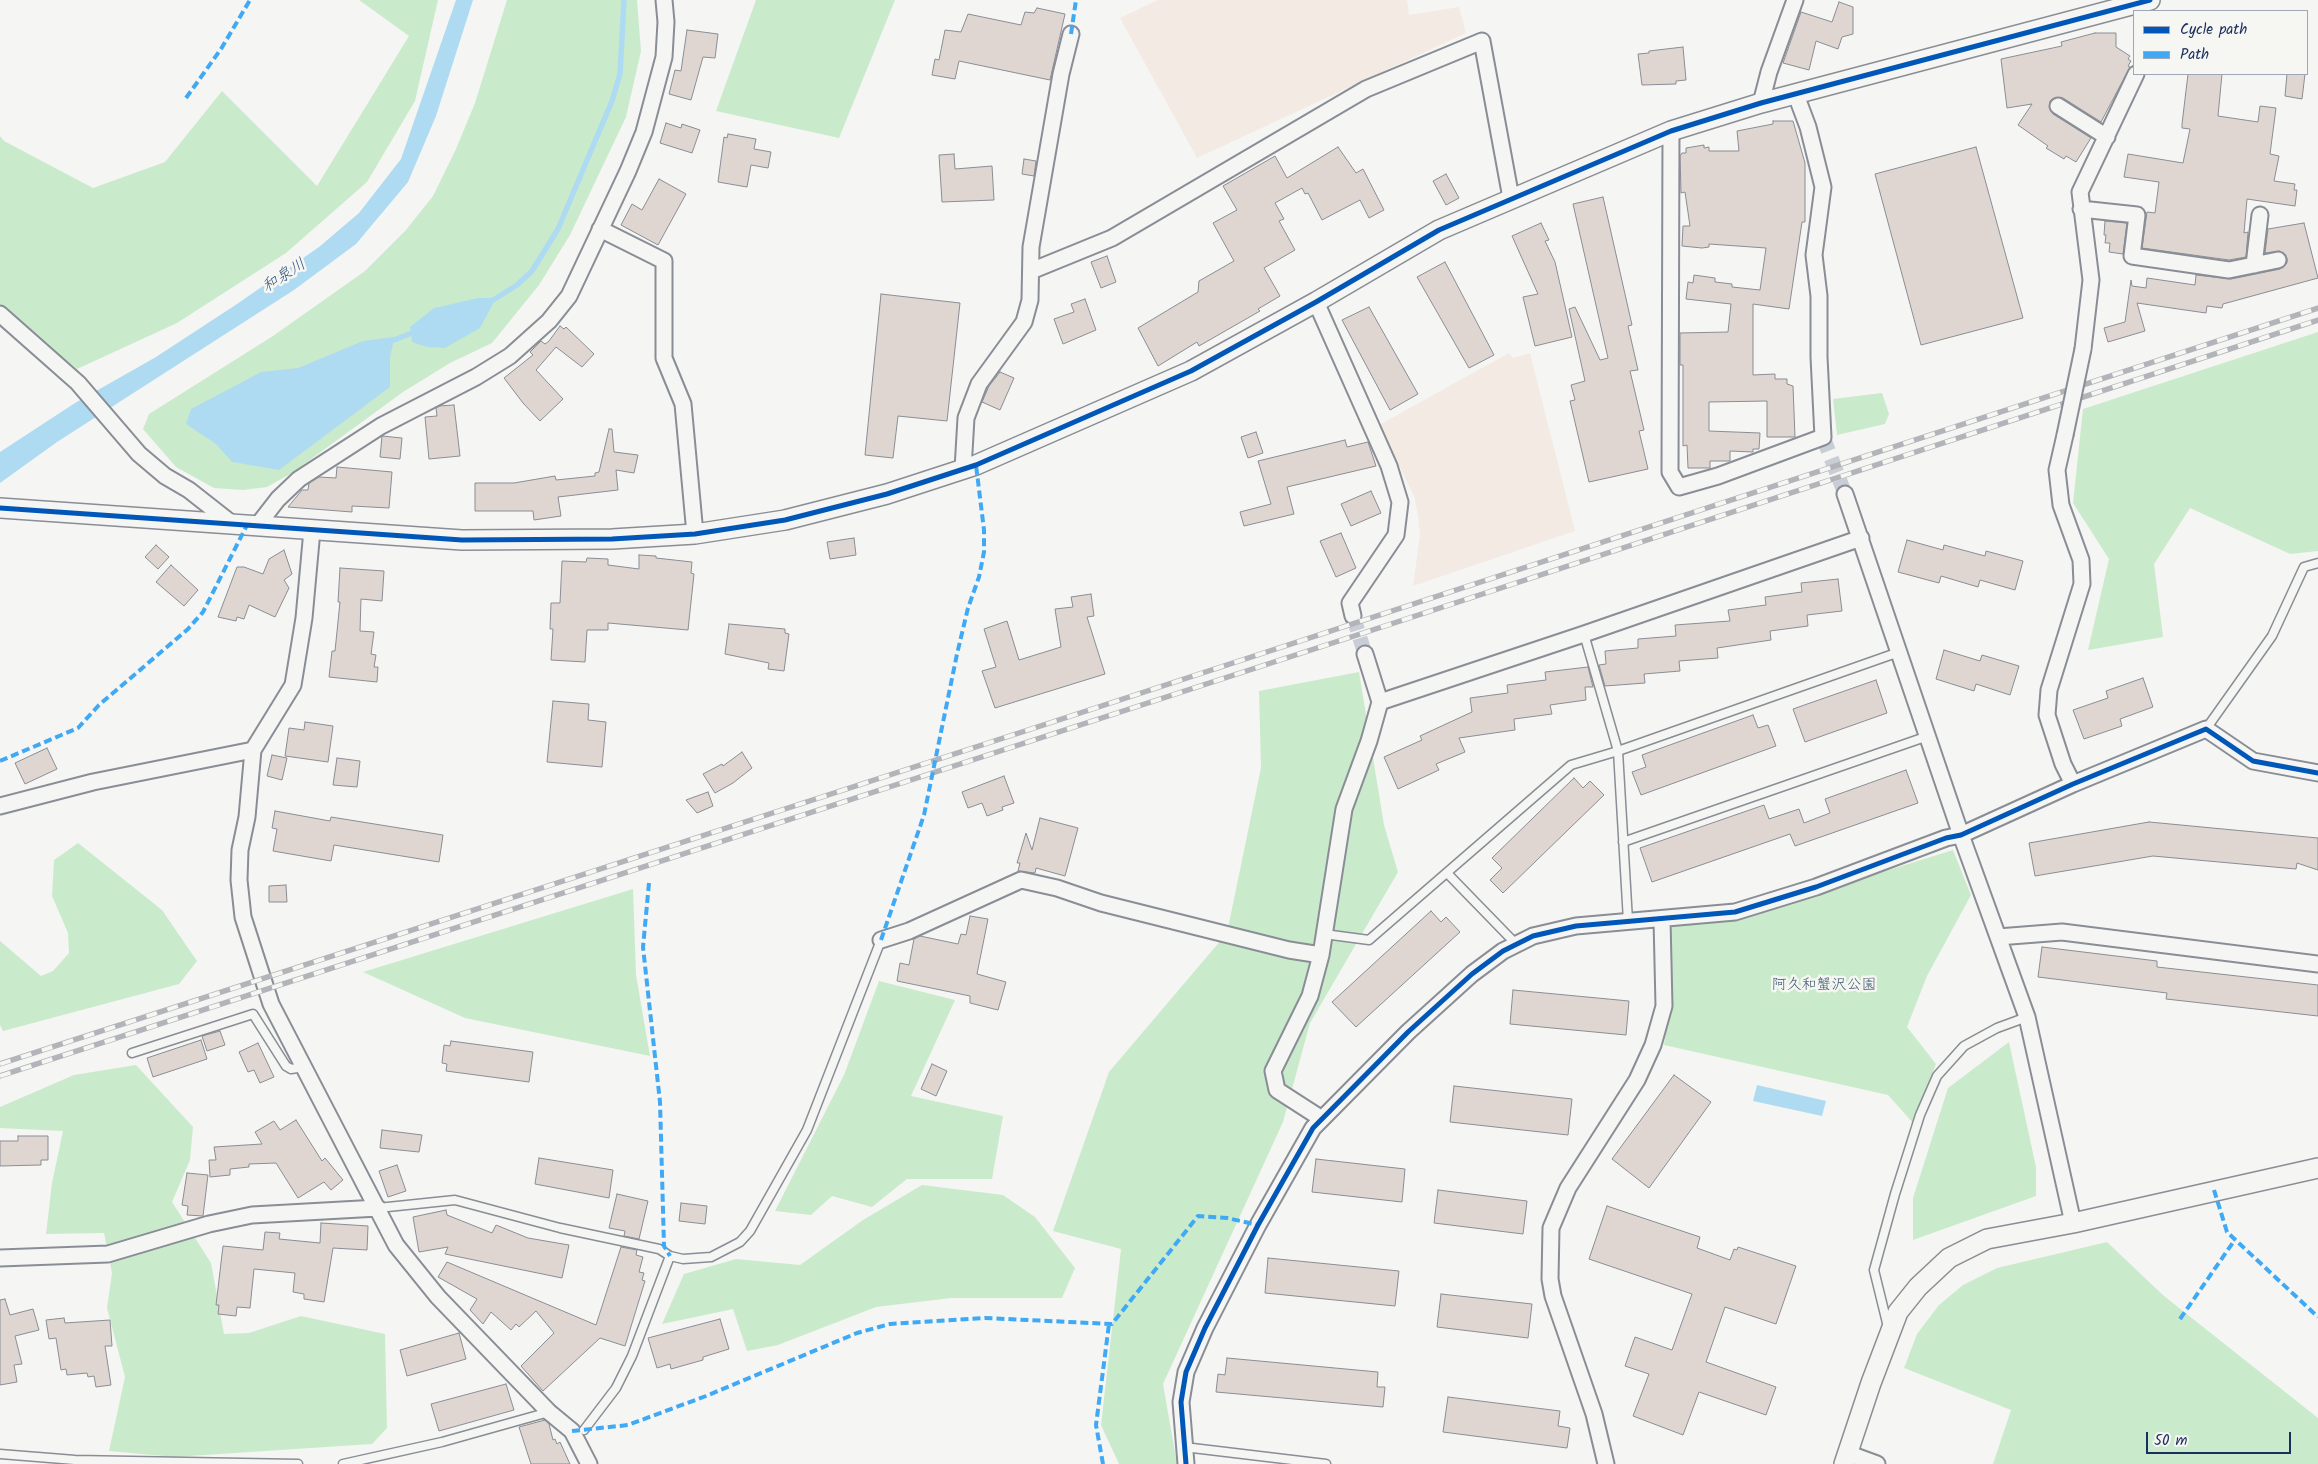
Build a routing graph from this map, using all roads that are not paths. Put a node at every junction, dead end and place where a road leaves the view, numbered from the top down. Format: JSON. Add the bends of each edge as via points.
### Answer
{"nodes":[{"id":1,"x":664,"y":0,"type":"edge"},
{"id":2,"x":1795,"y":0,"type":"edge"},
{"id":3,"x":2150,"y":0,"type":"edge"},
{"id":4,"x":1072,"y":34,"type":"dead end"},
{"id":5,"x":2136,"y":75,"type":"edge"},
{"id":6,"x":1796,"y":94,"type":"junction"},
{"id":7,"x":1761,"y":103,"type":"junction"},
{"id":8,"x":2058,"y":106,"type":"dead end"},
{"id":9,"x":1671,"y":131,"type":"junction"},
{"id":10,"x":2107,"y":137,"type":"junction"},
{"id":11,"x":1511,"y":198,"type":"junction"},
{"id":12,"x":2081,"y":209,"type":"junction"},
{"id":13,"x":2260,"y":215,"type":"dead end"},
{"id":14,"x":600,"y":229,"type":"junction"},
{"id":15,"x":2278,"y":260,"type":"dead end"},
{"id":16,"x":2254,"y":265,"type":"junction"},
{"id":17,"x":1031,"y":271,"type":"junction"},
{"id":18,"x":1316,"y":302,"type":"junction"},
{"id":19,"x":0,"y":314,"type":"edge"},
{"id":20,"x":0,"y":325,"type":"edge"},
{"id":21,"x":20,"y":331,"type":"junction"},
{"id":22,"x":963,"y":469,"type":"junction"},
{"id":23,"x":1845,"y":494,"type":"tunnel mouth"},
{"id":24,"x":0,"y":508,"type":"edge"},
{"id":25,"x":231,"y":523,"type":"junction"},
{"id":26,"x":257,"y":526,"type":"junction"},
{"id":27,"x":312,"y":530,"type":"junction"},
{"id":28,"x":695,"y":534,"type":"junction"},
{"id":29,"x":1861,"y":538,"type":"junction"},
{"id":30,"x":2318,"y":563,"type":"edge"},
{"id":31,"x":1353,"y":616,"type":"tunnel mouth"},
{"id":32,"x":1584,"y":634,"type":"junction"},
{"id":33,"x":1899,"y":652,"type":"junction"},
{"id":34,"x":1365,"y":654,"type":"tunnel mouth"},
{"id":35,"x":1380,"y":702,"type":"junction"},
{"id":36,"x":2206,"y":729,"type":"junction"},
{"id":37,"x":1928,"y":736,"type":"junction"},
{"id":38,"x":253,"y":750,"type":"junction"},
{"id":39,"x":1618,"y":751,"type":"junction"},
{"id":40,"x":2318,"y":772,"type":"edge"},
{"id":41,"x":2072,"y":784,"type":"junction"},
{"id":42,"x":0,"y":806,"type":"edge"},
{"id":43,"x":1961,"y":835,"type":"junction"},
{"id":44,"x":1623,"y":842,"type":"junction"},
{"id":45,"x":1446,"y":873,"type":"junction"},
{"id":46,"x":1662,"y":919,"type":"junction"},
{"id":47,"x":1628,"y":921,"type":"junction"},
{"id":48,"x":1324,"y":934,"type":"junction"},
{"id":49,"x":1998,"y":937,"type":"junction"},
{"id":50,"x":881,"y":940,"type":"joint"},
{"id":51,"x":1516,"y":944,"type":"junction"},
{"id":52,"x":1321,"y":955,"type":"junction"},
{"id":53,"x":2318,"y":964,"type":"edge"},
{"id":54,"x":2027,"y":1017,"type":"junction"},
{"id":55,"x":1961,"y":1037,"type":"dead end"},
{"id":56,"x":1964,"y":1046,"type":"junction"},
{"id":57,"x":132,"y":1053,"type":"dead end"},
{"id":58,"x":304,"y":1067,"type":"junction"},
{"id":59,"x":1322,"y":1118,"type":"junction"},
{"id":60,"x":2318,"y":1168,"type":"edge"},
{"id":61,"x":378,"y":1208,"type":"junction"},
{"id":62,"x":2073,"y":1223,"type":"junction"},
{"id":63,"x":670,"y":1256,"type":"junction"},
{"id":64,"x":0,"y":1258,"type":"edge"},
{"id":65,"x":1889,"y":1333,"type":"junction"},
{"id":66,"x":550,"y":1412,"type":"junction"},
{"id":67,"x":584,"y":1430,"type":"dead end"},
{"id":68,"x":1184,"y":1448,"type":"junction"},
{"id":69,"x":0,"y":1454,"type":"edge"},
{"id":70,"x":1846,"y":1459,"type":"edge"},
{"id":71,"x":298,"y":1464,"type":"edge"},
{"id":72,"x":343,"y":1464,"type":"edge"},
{"id":73,"x":589,"y":1464,"type":"edge"},
{"id":74,"x":1186,"y":1464,"type":"edge"},
{"id":75,"x":1326,"y":1464,"type":"edge"},
{"id":76,"x":1606,"y":1464,"type":"edge"},
{"id":77,"x":1877,"y":1464,"type":"edge"}],
"edges":[{"from":1,"to":14,"type":"street","via":[[664,57],[654,100],[628,171]]},
{"from":2,"to":7,"type":"street"},
{"from":3,"to":6,"type":"street"},
{"from":4,"to":17,"type":"street","via":[[1031,247]]},
{"from":5,"to":10,"type":"street"},
{"from":6,"to":7,"type":"street"},
{"from":6,"to":9,"type":"street","via":[[1823,187],[1814,255],[1819,296],[1823,437],[1679,488],[1670,472]]},
{"from":7,"to":9,"type":"street"},
{"from":8,"to":10,"type":"street"},
{"from":9,"to":11,"type":"street"},
{"from":10,"to":12,"type":"street","via":[[2080,192]]},
{"from":11,"to":17,"type":"street","via":[[1482,40],[1366,89],[1112,238]]},
{"from":11,"to":18,"type":"street","via":[[1439,230]]},
{"from":12,"to":16,"type":"street","via":[[2137,216],[2132,256],[2229,270]]},
{"from":12,"to":41,"type":"street","bridge":true,"via":[[2091,280],[2083,348],[2057,470],[2060,505],[2081,560],[2082,584],[2049,690],[2047,715]]},
{"from":13,"to":16,"type":"street"},
{"from":14,"to":26,"type":"street","via":[[569,296],[549,321],[510,356],[381,426],[299,479]]},
{"from":14,"to":28,"type":"street","via":[[664,261],[664,358],[683,404]]},
{"from":15,"to":16,"type":"street"},
{"from":17,"to":22,"type":"street","via":[[1030,300],[1024,322],[979,384],[966,418]]},
{"from":18,"to":22,"type":"street","via":[[1191,371]]},
{"from":18,"to":31,"type":"street","via":[[1389,466],[1400,502],[1396,535],[1350,603]]},
{"from":19,"to":21,"type":"street"},
{"from":20,"to":21,"type":"street"},
{"from":21,"to":25,"type":"street","via":[[78,383],[139,454]]},
{"from":22,"to":28,"type":"street","via":[[887,494],[785,520]]},
{"from":23,"to":29,"type":"street"},
{"from":24,"to":25,"type":"street"},
{"from":25,"to":26,"type":"street"},
{"from":26,"to":27,"type":"street"},
{"from":27,"to":28,"type":"street","via":[[462,540],[612,539]]},
{"from":27,"to":38,"type":"street","via":[[294,685]]},
{"from":29,"to":32,"type":"street"},
{"from":29,"to":33,"type":"street"},
{"from":30,"to":36,"type":"lane","via":[[2304,567],[2272,636]]},
{"from":32,"to":35,"type":"street"},
{"from":32,"to":39,"type":"lane"},
{"from":33,"to":37,"type":"street"},
{"from":33,"to":39,"type":"lane"},
{"from":34,"to":35,"type":"street"},
{"from":35,"to":48,"type":"street","via":[[1344,809]]},
{"from":36,"to":40,"type":"street","via":[[2253,761]]},
{"from":36,"to":41,"type":"street"},
{"from":37,"to":43,"type":"street"},
{"from":37,"to":44,"type":"lane"},
{"from":38,"to":42,"type":"street","via":[[93,782]]},
{"from":38,"to":58,"type":"street","via":[[247,817],[240,850],[243,918],[271,1004]]},
{"from":39,"to":44,"type":"lane"},
{"from":39,"to":45,"type":"lane","via":[[1571,765]]},
{"from":41,"to":43,"type":"street"},
{"from":43,"to":46,"type":"street","via":[[1735,912]]},
{"from":43,"to":49,"type":"street"},
{"from":44,"to":47,"type":"lane"},
{"from":45,"to":48,"type":"lane","via":[[1369,940]]},
{"from":45,"to":51,"type":"lane"},
{"from":46,"to":47,"type":"street"},
{"from":46,"to":76,"type":"street","via":[[1664,1006],[1653,1045],[1637,1080],[1568,1188],[1551,1228],[1550,1279],[1594,1414]]},
{"from":47,"to":51,"type":"street","via":[[1576,926],[1533,936]]},
{"from":48,"to":52,"type":"street"},
{"from":49,"to":53,"type":"street","via":[[2062,932]]},
{"from":49,"to":54,"type":"street"},
{"from":50,"to":52,"type":"street","via":[[909,931],[1021,880],[1289,950]]},
{"from":50,"to":63,"type":"lane","via":[[807,1130],[750,1231],[740,1242],[710,1257],[683,1259]]},
{"from":51,"to":59,"type":"street","via":[[1472,974]]},
{"from":52,"to":59,"type":"street","via":[[1310,996],[1274,1071],[1277,1090]]},
{"from":54,"to":56,"type":"lane","via":[[1997,1028]]},
{"from":54,"to":62,"type":"street"},
{"from":55,"to":56,"type":"lane"},
{"from":56,"to":65,"type":"lane","via":[[1937,1076],[1920,1115],[1874,1270]]},
{"from":57,"to":58,"type":"lane","via":[[253,1014],[286,1066],[291,1069]]},
{"from":58,"to":61,"type":"street"},
{"from":59,"to":68,"type":"street","via":[[1313,1128],[1258,1225],[1186,1372],[1181,1402]]},
{"from":60,"to":62,"type":"street"},
{"from":61,"to":63,"type":"lane","via":[[455,1200],[560,1228],[659,1249]]},
{"from":61,"to":64,"type":"street","via":[[252,1215],[208,1224],[108,1254]]},
{"from":61,"to":66,"type":"street","via":[[396,1245],[438,1297]]},
{"from":62,"to":65,"type":"street","via":[[1987,1240],[1949,1258],[1918,1287],[1898,1312]]},
{"from":63,"to":67,"type":"lane","via":[[632,1356],[616,1388]]},
{"from":65,"to":70,"type":"street"},
{"from":66,"to":72,"type":"lane","via":[[442,1442]]},
{"from":66,"to":73,"type":"street","via":[[572,1431]]},
{"from":68,"to":74,"type":"street"},
{"from":68,"to":75,"type":"lane"},
{"from":69,"to":71,"type":"lane","via":[[75,1460]]},
{"from":70,"to":77,"type":"street"}]}
